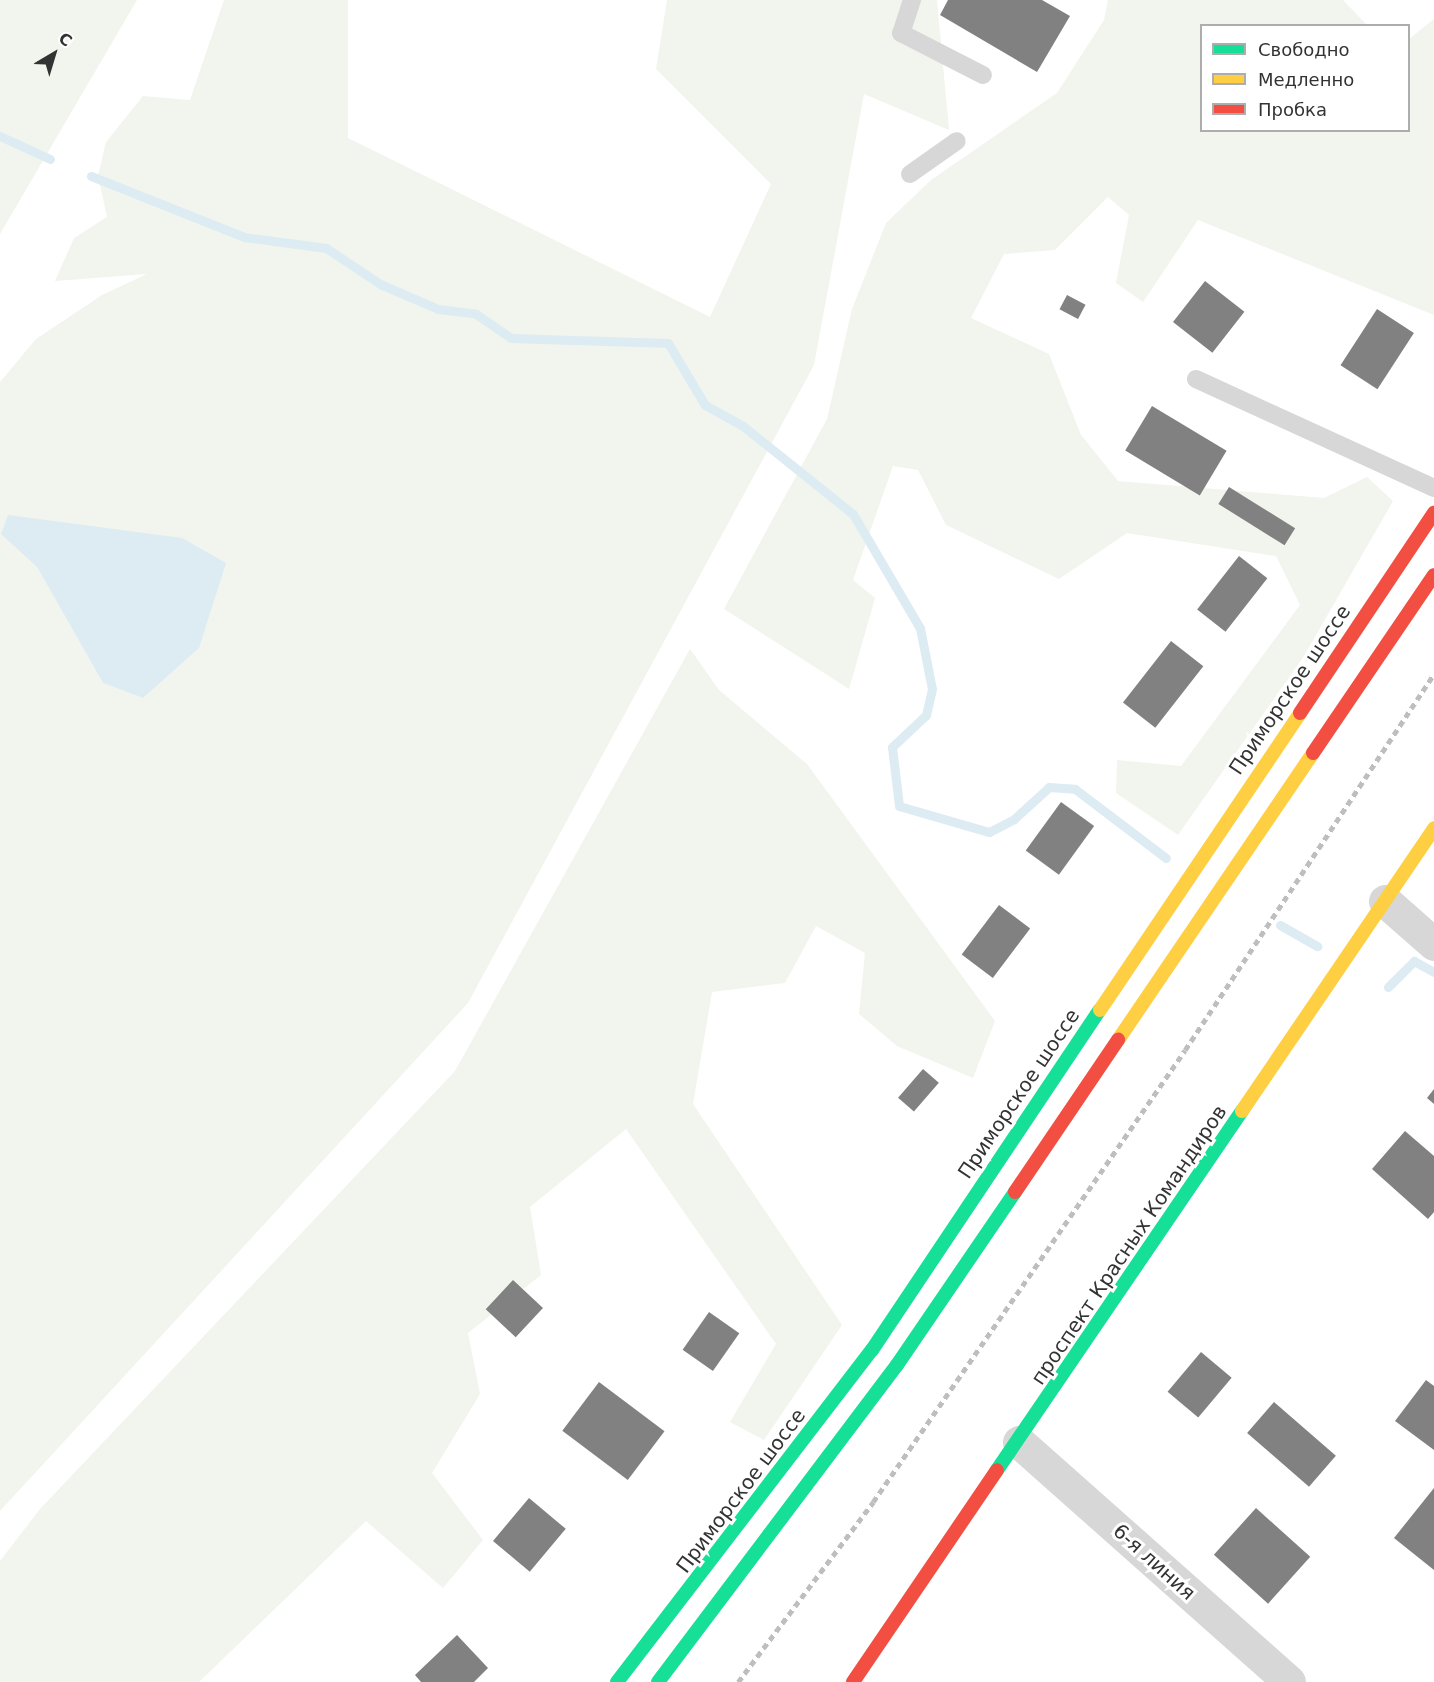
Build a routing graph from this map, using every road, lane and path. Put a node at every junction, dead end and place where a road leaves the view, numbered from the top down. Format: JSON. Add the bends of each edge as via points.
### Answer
{"nodes":[{"id":1,"x":912,"y":0,"type":"edge"},
{"id":2,"x":983,"y":75,"type":"dead end"},
{"id":3,"x":957,"y":141,"type":"dead end"},
{"id":4,"x":910,"y":174,"type":"dead end"},
{"id":5,"x":1196,"y":379,"type":"dead end"},
{"id":6,"x":1434,"y":488,"type":"edge"},
{"id":7,"x":1434,"y":513,"type":"edge"},
{"id":8,"x":1434,"y":575,"type":"edge"},
{"id":9,"x":1434,"y":828,"type":"edge"},
{"id":10,"x":1385,"y":901,"type":"junction"},
{"id":11,"x":1434,"y":944,"type":"edge"},
{"id":12,"x":1019,"y":1442,"type":"junction"},
{"id":13,"x":617,"y":1682,"type":"edge"},
{"id":14,"x":658,"y":1682,"type":"edge"},
{"id":15,"x":853,"y":1682,"type":"edge"},
{"id":16,"x":1289,"y":1682,"type":"edge"}],
"edges":[{"from":1,"to":2,"type":"lane","via":[[901,33]]},
{"from":3,"to":4,"type":"lane"},
{"from":5,"to":6,"type":"lane"},
{"from":7,"to":13,"type":"main road","name":"Приморское шоссе","via":[[872,1350]]},
{"from":8,"to":14,"type":"main road","via":[[897,1365]]},
{"from":9,"to":10,"type":"main road","name":"проспект Красных Командиров"},
{"from":10,"to":11,"type":"street"},
{"from":10,"to":12,"type":"main road","name":"проспект Красных Командиров"},
{"from":12,"to":15,"type":"main road","name":"проспект Красных Командиров"},
{"from":12,"to":16,"type":"street","name":"6-я линия"}]}
